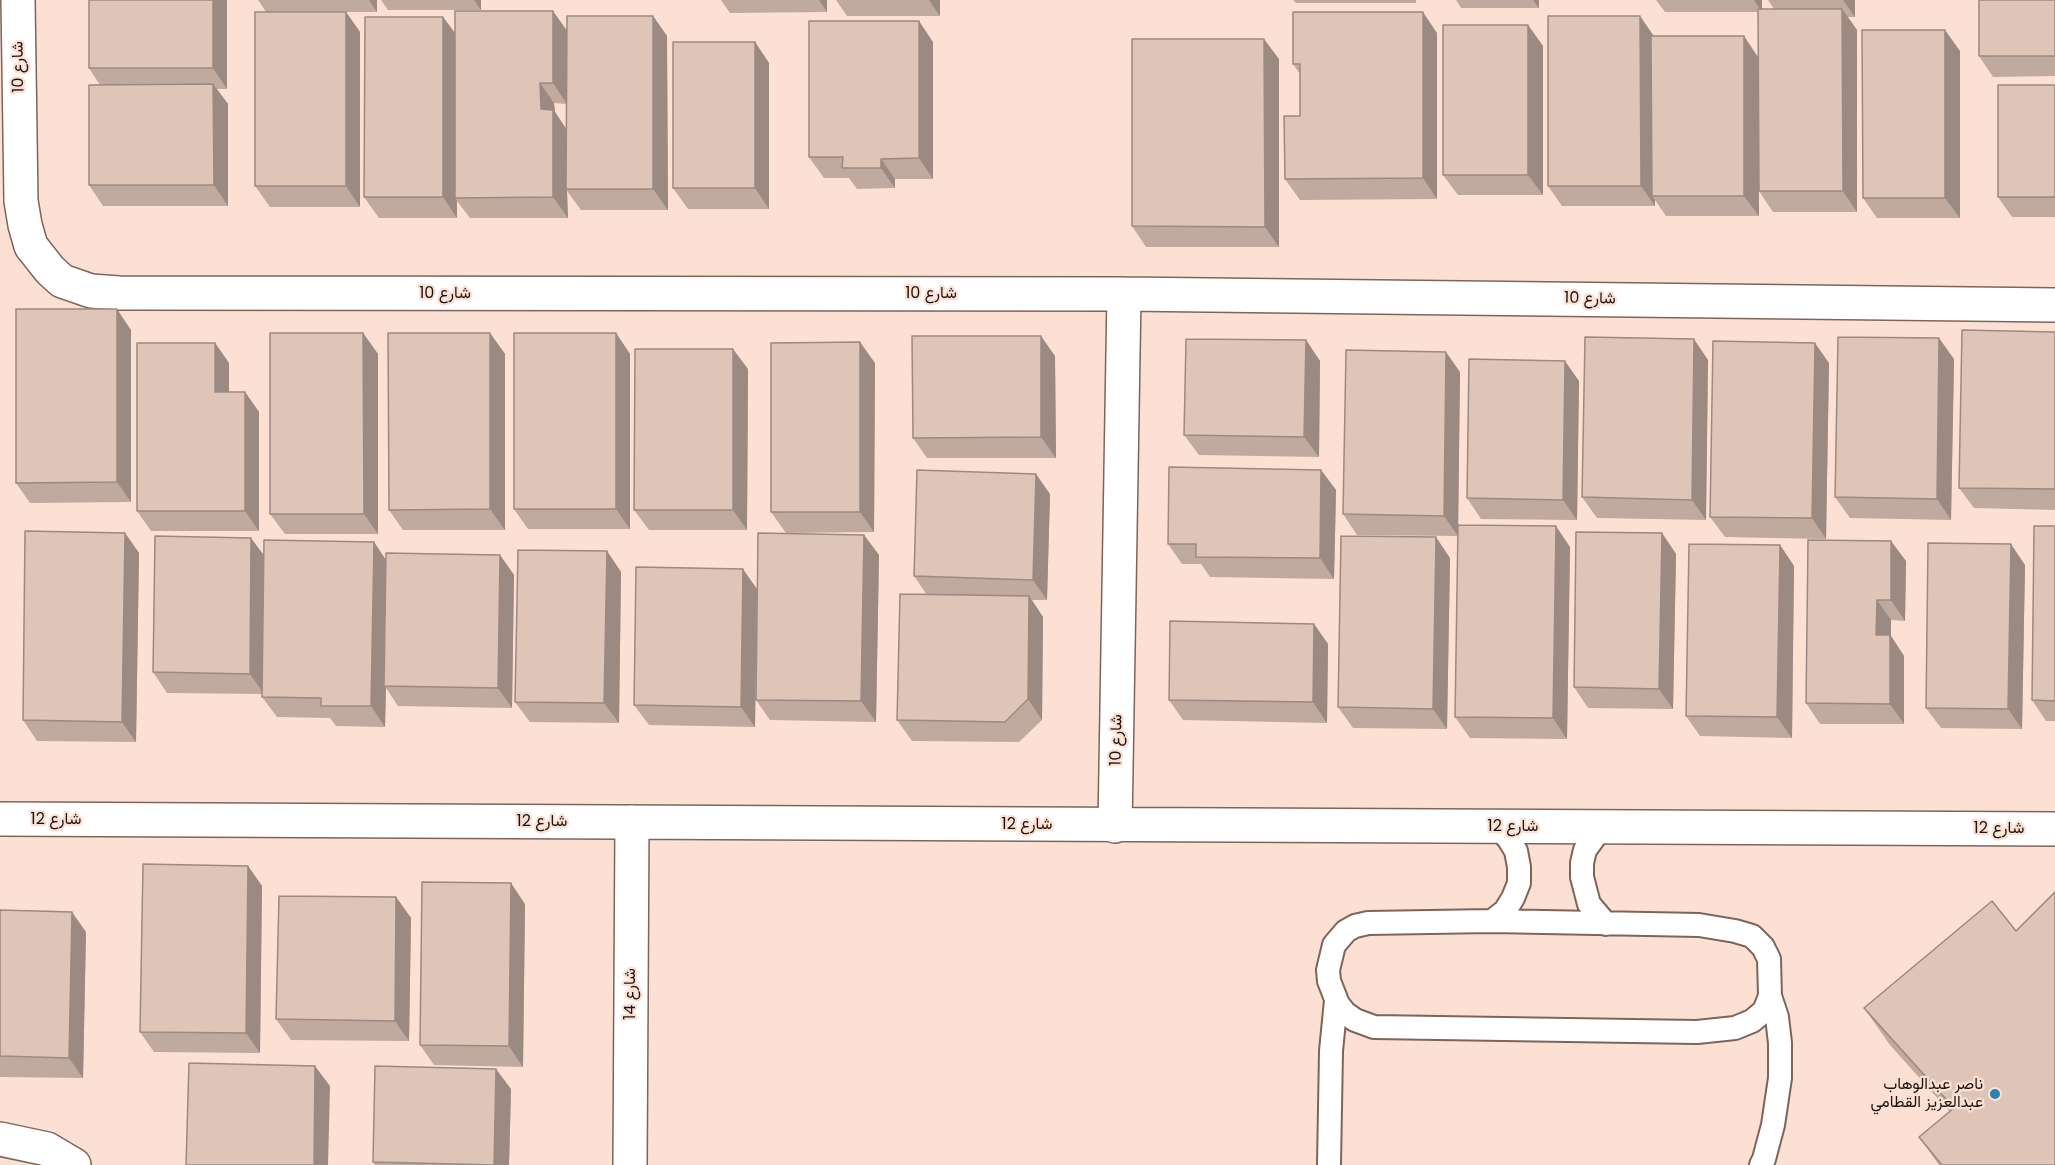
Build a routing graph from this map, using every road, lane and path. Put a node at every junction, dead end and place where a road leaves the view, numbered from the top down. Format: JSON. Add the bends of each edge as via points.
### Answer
{"nodes":[{"id":1,"x":18,"y":0,"type":"edge"},
{"id":2,"x":1124,"y":294,"type":"junction"},
{"id":3,"x":2055,"y":305,"type":"edge"},
{"id":4,"x":0,"y":819,"type":"edge"},
{"id":5,"x":632,"y":822,"type":"junction"},
{"id":6,"x":1115,"y":826,"type":"junction"},
{"id":7,"x":1497,"y":826,"type":"junction"},
{"id":8,"x":1600,"y":828,"type":"junction"},
{"id":9,"x":2055,"y":829,"type":"edge"},
{"id":10,"x":1492,"y":921,"type":"junction"},
{"id":11,"x":1606,"y":924,"type":"junction"},
{"id":12,"x":1770,"y":996,"type":"junction"},
{"id":13,"x":1336,"y":1000,"type":"junction"},
{"id":14,"x":0,"y":1139,"type":"edge"},
{"id":15,"x":74,"y":1165,"type":"edge"},
{"id":16,"x":630,"y":1165,"type":"edge"},
{"id":17,"x":1329,"y":1165,"type":"edge"},
{"id":18,"x":1761,"y":1165,"type":"edge"}],
"edges":[{"from":1,"to":2,"type":"street","name":"شارع 10","via":[[21,201],[25,225],[31,246],[41,260],[62,281],[84,289],[119,294]]},
{"from":2,"to":3,"type":"street","name":"شارع 10"},
{"from":2,"to":6,"type":"street","name":"شارع 10"},
{"from":4,"to":5,"type":"street","name":"شارع 12"},
{"from":5,"to":6,"type":"street","name":"شارع 12"},
{"from":5,"to":16,"type":"street","name":"شارع 14"},
{"from":6,"to":7,"type":"street","name":"شارع 12"},
{"from":7,"to":8,"type":"street","name":"شارع 12"},
{"from":7,"to":10,"type":"lane","via":[[1516,851],[1519,882],[1514,898]]},
{"from":8,"to":9,"type":"street","name":"شارع 12"},
{"from":8,"to":11,"type":"lane","via":[[1586,850],[1582,877],[1589,904]]},
{"from":10,"to":11,"type":"lane"},
{"from":10,"to":13,"type":"lane","via":[[1355,926],[1339,937],[1330,957],[1329,981]]},
{"from":11,"to":12,"type":"lane","via":[[1699,925],[1752,936],[1768,959]]},
{"from":12,"to":13,"type":"lane","via":[[1764,1011],[1752,1021],[1736,1028],[1697,1032],[1374,1027],[1350,1017]]},
{"from":12,"to":18,"type":"lane","via":[[1777,1017],[1780,1078],[1773,1125]]},
{"from":13,"to":17,"type":"lane","via":[[1330,1051]]},
{"from":14,"to":15,"type":"street","via":[[47,1149]]}]}
